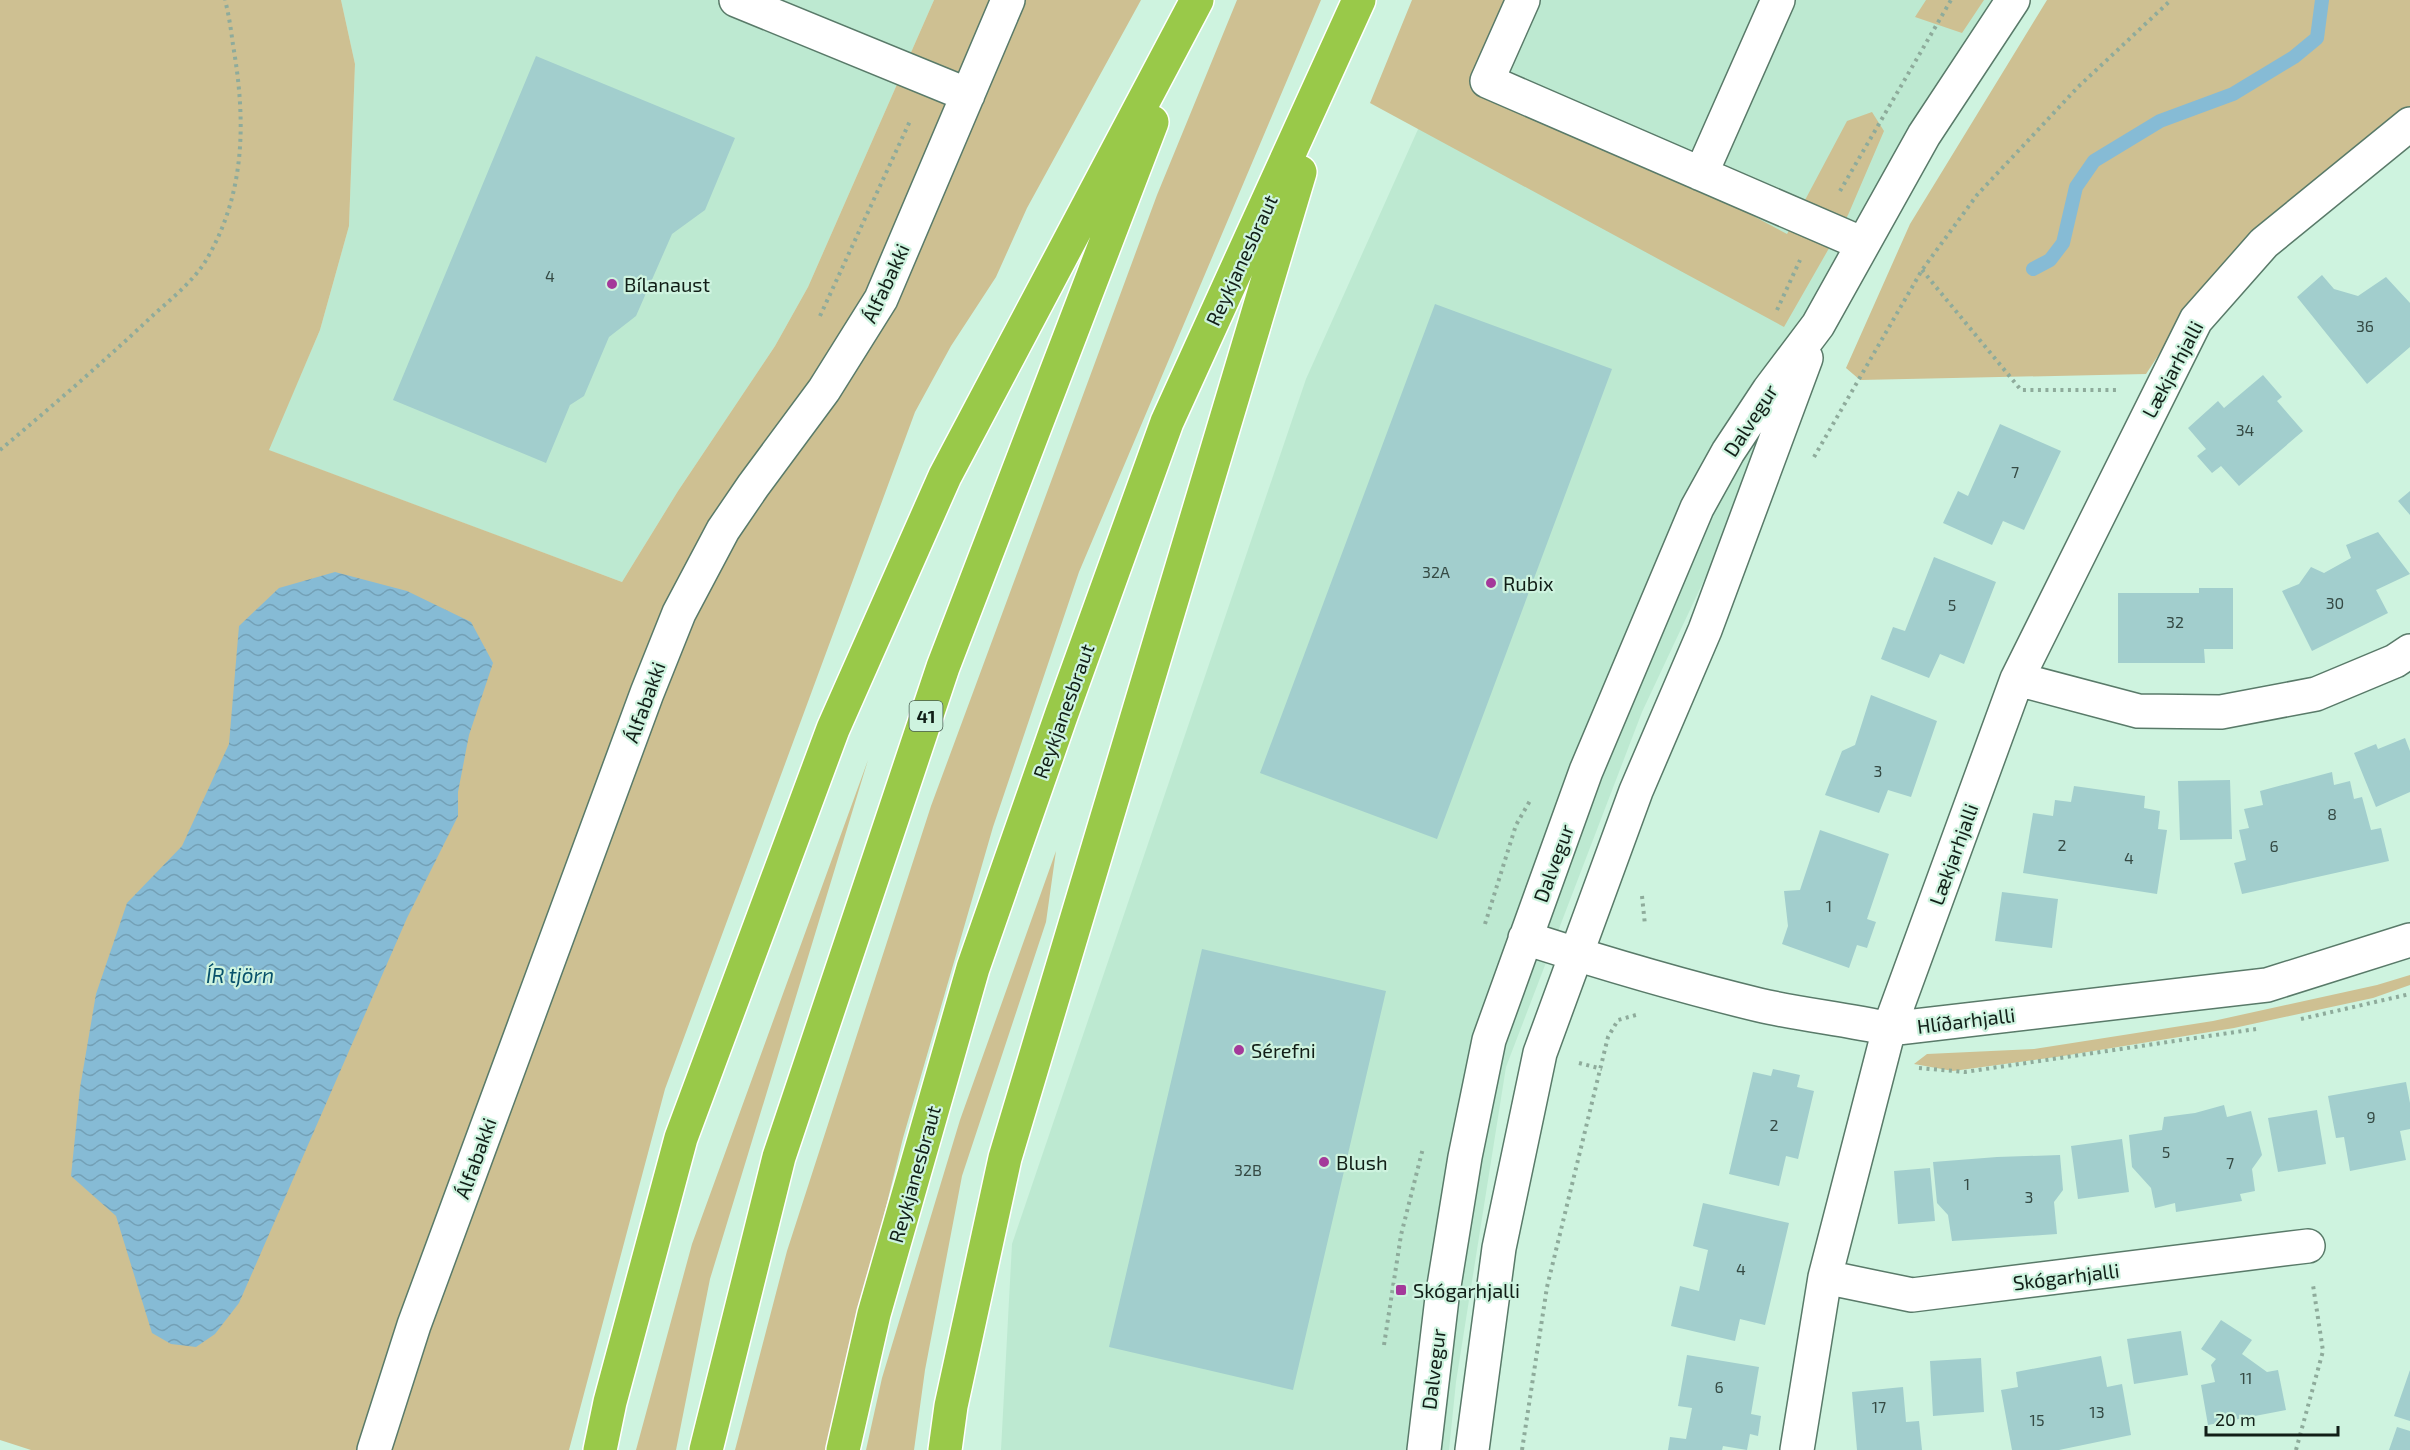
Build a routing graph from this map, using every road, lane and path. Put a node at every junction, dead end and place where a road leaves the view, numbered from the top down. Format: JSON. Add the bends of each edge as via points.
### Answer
{"nodes":[{"id":1,"x":225,"y":0,"type":"edge"},
{"id":2,"x":736,"y":0,"type":"edge"},
{"id":3,"x":1008,"y":0,"type":"edge"},
{"id":4,"x":1198,"y":0,"type":"edge"},
{"id":5,"x":1359,"y":0,"type":"edge"},
{"id":6,"x":1523,"y":0,"type":"edge"},
{"id":7,"x":1778,"y":0,"type":"edge"},
{"id":8,"x":2013,"y":0,"type":"edge"},
{"id":9,"x":2171,"y":0,"type":"edge"},
{"id":10,"x":1333,"y":58,"type":"junction"},
{"id":11,"x":968,"y":96,"type":"junction"},
{"id":12,"x":2410,"y":124,"type":"edge"},
{"id":13,"x":1701,"y":174,"type":"junction"},
{"id":14,"x":1863,"y":244,"type":"junction"},
{"id":15,"x":1922,"y":270,"type":"junction"},
{"id":16,"x":1818,"y":325,"type":"junction"},
{"id":17,"x":2124,"y":390,"type":"dead end"},
{"id":18,"x":0,"y":450,"type":"edge"},
{"id":19,"x":1813,"y":459,"type":"dead end"},
{"id":20,"x":2410,"y":651,"type":"edge"},
{"id":21,"x":2017,"y":679,"type":"junction"},
{"id":22,"x":1644,"y":886,"type":"dead end"},
{"id":23,"x":1645,"y":925,"type":"dead end"},
{"id":24,"x":1526,"y":938,"type":"junction"},
{"id":25,"x":2410,"y":940,"type":"edge"},
{"id":26,"x":1575,"y":954,"type":"junction"},
{"id":27,"x":2410,"y":994,"type":"edge"},
{"id":28,"x":1618,"y":1020,"type":"dead end"},
{"id":29,"x":2294,"y":1020,"type":"dead end"},
{"id":30,"x":2260,"y":1028,"type":"dead end"},
{"id":31,"x":1889,"y":1029,"type":"junction"},
{"id":32,"x":1578,"y":1063,"type":"dead end"},
{"id":33,"x":1602,"y":1069,"type":"junction"},
{"id":34,"x":1877,"y":1074,"type":"junction"},
{"id":35,"x":2308,"y":1246,"type":"joint"},
{"id":36,"x":1825,"y":1277,"type":"junction"},
{"id":37,"x":374,"y":1450,"type":"edge"},
{"id":38,"x":600,"y":1450,"type":"edge"},
{"id":39,"x":706,"y":1450,"type":"edge"},
{"id":40,"x":843,"y":1450,"type":"edge"},
{"id":41,"x":945,"y":1450,"type":"edge"},
{"id":42,"x":1424,"y":1450,"type":"edge"},
{"id":43,"x":1472,"y":1450,"type":"edge"},
{"id":44,"x":1522,"y":1450,"type":"edge"},
{"id":45,"x":1797,"y":1450,"type":"edge"},
{"id":46,"x":2296,"y":1450,"type":"edge"}],
"edges":[{"from":1,"to":18,"type":"path","via":[[240,84],[242,135],[235,190],[224,225],[204,263],[184,287]]},
{"from":2,"to":11,"type":"street"},
{"from":3,"to":11,"type":"street","name":"Álfabakki"},
{"from":4,"to":38,"type":"highway","via":[[945,476],[833,729],[681,1138]]},
{"from":4,"to":39,"type":"highway","number":"41","via":[[943,667],[779,1156]]},
{"from":5,"to":10,"type":"highway","name":"Reykjanesbraut"},
{"from":6,"to":13,"type":"street","via":[[1487,81]]},
{"from":7,"to":13,"type":"street"},
{"from":8,"to":14,"type":"street","name":"Dalvegur","via":[[1924,135]]},
{"from":9,"to":15,"type":"path","via":[[2078,87],[1977,195]]},
{"from":10,"to":40,"type":"highway","name":"Reykjanesbraut","via":[[1167,422],[1062,713],[973,968],[874,1314]]},
{"from":10,"to":41,"type":"highway","via":[[1005,1158]]},
{"from":11,"to":37,"type":"street","name":"Álfabakki","via":[[881,299],[824,390],[723,530],[679,614],[414,1325]]},
{"from":12,"to":21,"type":"street","name":"Lækjarhjalli","via":[[2264,243],[2196,320]]},
{"from":13,"to":14,"type":"street"},
{"from":14,"to":16,"type":"street","name":"Dalvegur"},
{"from":15,"to":17,"type":"path","via":[[2021,390]]},
{"from":15,"to":19,"type":"path"},
{"from":16,"to":24,"type":"street","name":"Dalvegur","via":[[1728,452],[1697,508],[1586,771]]},
{"from":16,"to":26,"type":"street","name":"Dalvegur","via":[[1705,630],[1636,791]]},
{"from":20,"to":21,"type":"street","via":[[2316,694],[2221,712],[2138,711]]},
{"from":21,"to":31,"type":"street","name":"Lækjarhjalli"},
{"from":22,"to":23,"type":"path"},
{"from":24,"to":26,"type":"street","name":"Hlíðarhjalli"},
{"from":24,"to":42,"type":"street","name":"Dalvegur","via":[[1490,1040],[1465,1157],[1442,1298]]},
{"from":25,"to":31,"type":"street","name":"Hlíðarhjalli","via":[[2267,985]]},
{"from":26,"to":31,"type":"street","name":"Hlíðarhjalli","via":[[1761,1006]]},
{"from":26,"to":43,"type":"street","name":"Dalvegur","via":[[1540,1053],[1499,1248]]},
{"from":27,"to":29,"type":"path"},
{"from":28,"to":33,"type":"path","via":[[1608,1037]]},
{"from":30,"to":34,"type":"path","via":[[1965,1072],[1918,1068]]},
{"from":31,"to":34,"type":"street"},
{"from":32,"to":33,"type":"path"},
{"from":33,"to":44,"type":"path","via":[[1546,1287]]},
{"from":34,"to":36,"type":"street"},
{"from":35,"to":36,"type":"street","name":"Skógarhjalli","via":[[1912,1295]]},
{"from":35,"to":46,"type":"path","via":[[2323,1352]]},
{"from":36,"to":45,"type":"street"}]}
